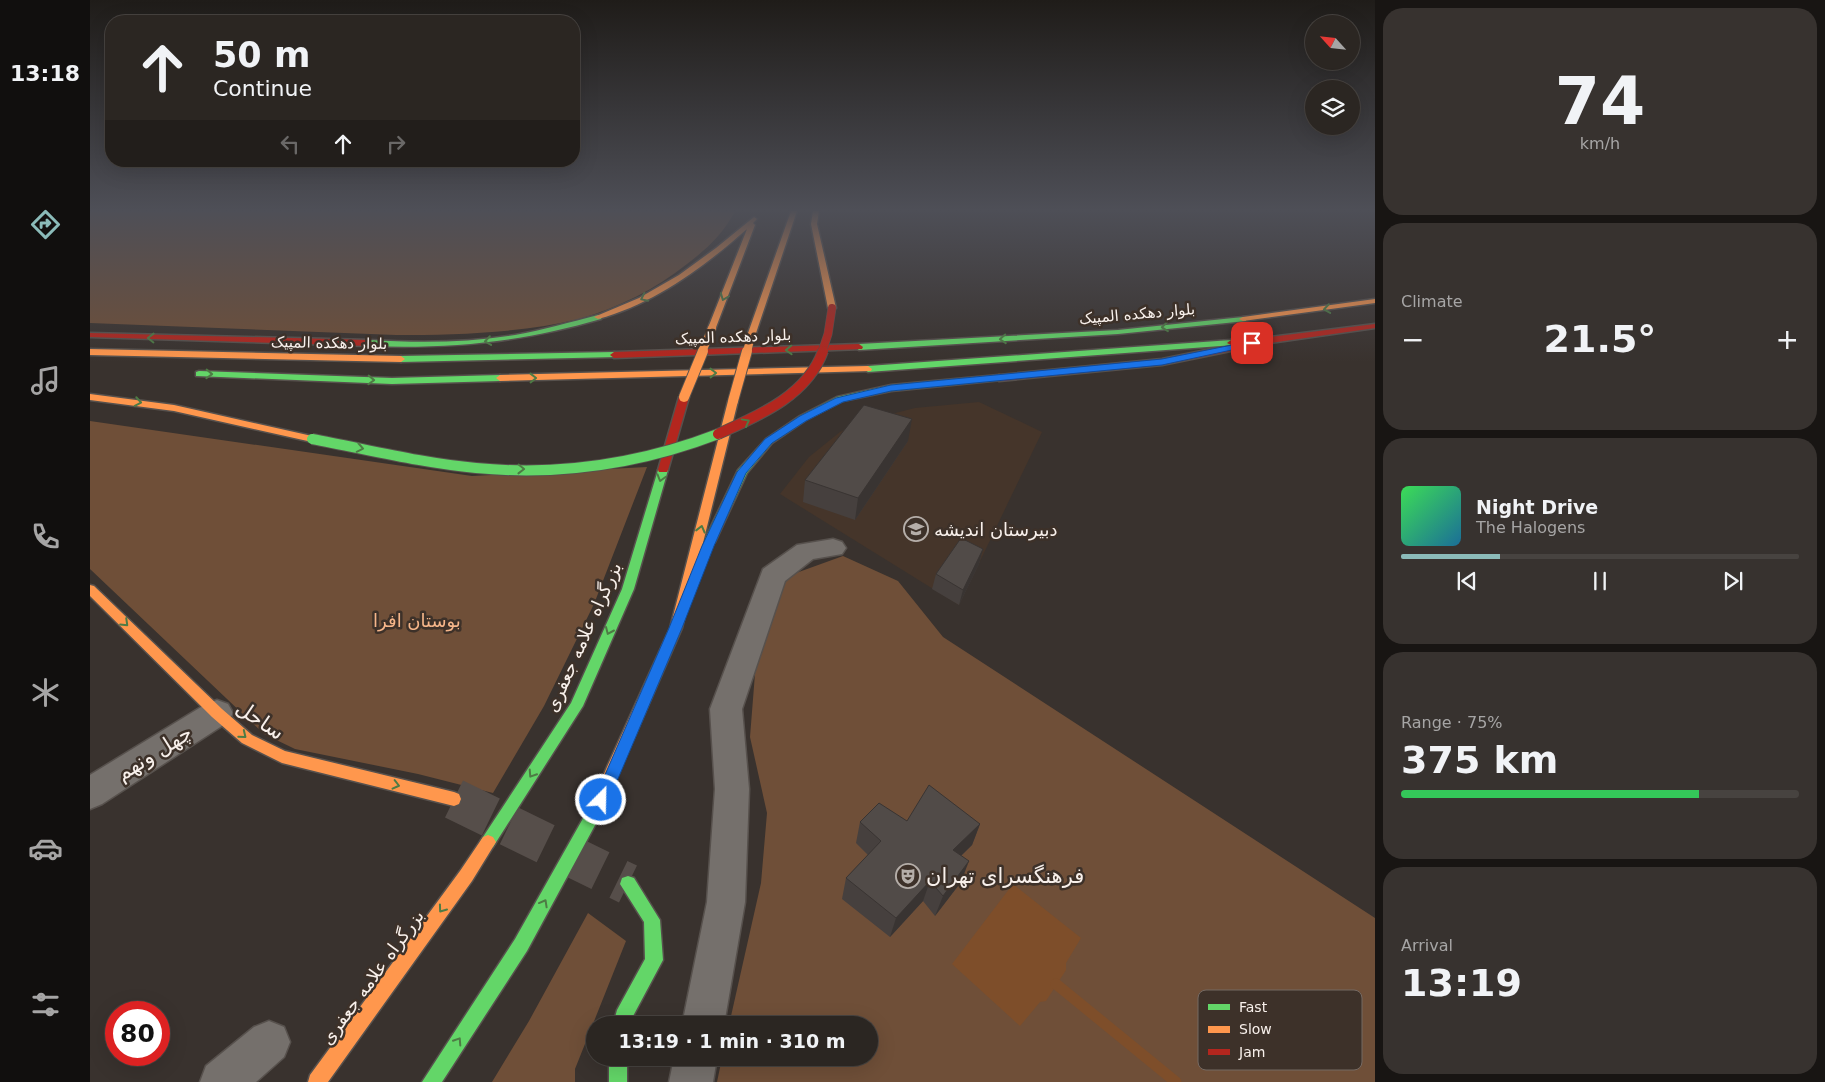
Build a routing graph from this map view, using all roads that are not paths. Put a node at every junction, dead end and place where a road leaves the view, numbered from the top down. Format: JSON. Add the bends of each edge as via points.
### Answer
{"nodes":[{"id":1,"x":704,"y":261,"type":"edge"},
{"id":2,"x":737,"y":261,"type":"edge"},
{"id":3,"x":777,"y":261,"type":"edge"},
{"id":4,"x":822,"y":261,"type":"edge"},
{"id":5,"x":1375,"y":301,"type":"edge"},
{"id":6,"x":1375,"y":326,"type":"edge"},
{"id":7,"x":90,"y":335,"type":"edge"},
{"id":8,"x":1270,"y":340,"type":"junction"},
{"id":9,"x":90,"y":352,"type":"edge"},
{"id":10,"x":188,"y":373,"type":"dead end"},
{"id":11,"x":90,"y":397,"type":"edge"},
{"id":12,"x":834,"y":548,"type":"dead end"},
{"id":13,"x":90,"y":589,"type":"edge"},
{"id":14,"x":676,"y":628,"type":"junction"},
{"id":15,"x":217,"y":713,"type":"junction"},
{"id":16,"x":90,"y":793,"type":"edge"},
{"id":17,"x":454,"y":800,"type":"tunnel mouth"},
{"id":18,"x":628,"y":884,"type":"tunnel mouth"},
{"id":19,"x":623,"y":1016,"type":"edge"},
{"id":20,"x":706,"y":1016,"type":"edge"},
{"id":21,"x":269,"y":1042,"type":"dead end"},
{"id":22,"x":618,"y":1066,"type":"edge"},
{"id":23,"x":694,"y":1066,"type":"edge"},
{"id":24,"x":222,"y":1082,"type":"edge"},
{"id":25,"x":318,"y":1082,"type":"edge"},
{"id":26,"x":431,"y":1082,"type":"edge"},
{"id":27,"x":618,"y":1082,"type":"edge"},
{"id":28,"x":691,"y":1082,"type":"edge"}],
"edges":[{"from":1,"to":7,"type":"main road","one_way":true,"via":[[667,287],[616,312],[576,325],[479,342],[431,345]]},
{"from":2,"to":25,"type":"main road","name":"بزرگراه علامه جعفری","one_way":true,"bridge":true,"via":[[684,397],[628,588],[576,706],[466,876]]},
{"from":14,"to":3,"type":"main road","one_way":true,"bridge":true,"via":[[733,401]]},
{"from":11,"to":4,"type":"main road","one_way":true,"bridge":true,"via":[[126,399],[189,410],[312,439],[478,468],[545,470],[603,465],[699,443],[731,430],[790,395],[814,370],[826,346],[832,308]]},
{"from":5,"to":9,"type":"main road","name":"بلوار دهکده المپیک","one_way":true,"via":[[1266,317],[1118,332],[875,347],[430,360]]},
{"from":6,"to":8,"type":"main road","name":"بلوار دهکده المپیک"},
{"from":10,"to":8,"type":"main road","name":"بلوار دهکده المپیک","one_way":true,"via":[[392,381],[873,369]]},
{"from":8,"to":14,"type":"main road","via":[[1162,362],[891,388],[840,400],[803,418],[769,441],[742,472]]},
{"from":12,"to":20,"type":"street","via":[[806,551],[774,576],[726,710],[732,789],[726,902]]},
{"from":13,"to":15,"type":"main road","name":"ساحل","one_way":true},
{"from":26,"to":14,"type":"main road","one_way":true,"via":[[521,945],[601,800]]},
{"from":15,"to":16,"type":"street","name":"چهل ونهم"},
{"from":15,"to":17,"type":"main road","name":"ساحل","one_way":true,"via":[[247,739],[282,757]]},
{"from":18,"to":19,"type":"main road","via":[[652,920],[654,960]]},
{"from":21,"to":24,"type":"street"},
{"from":22,"to":27,"type":"main road"},
{"from":23,"to":28,"type":"street"}]}
